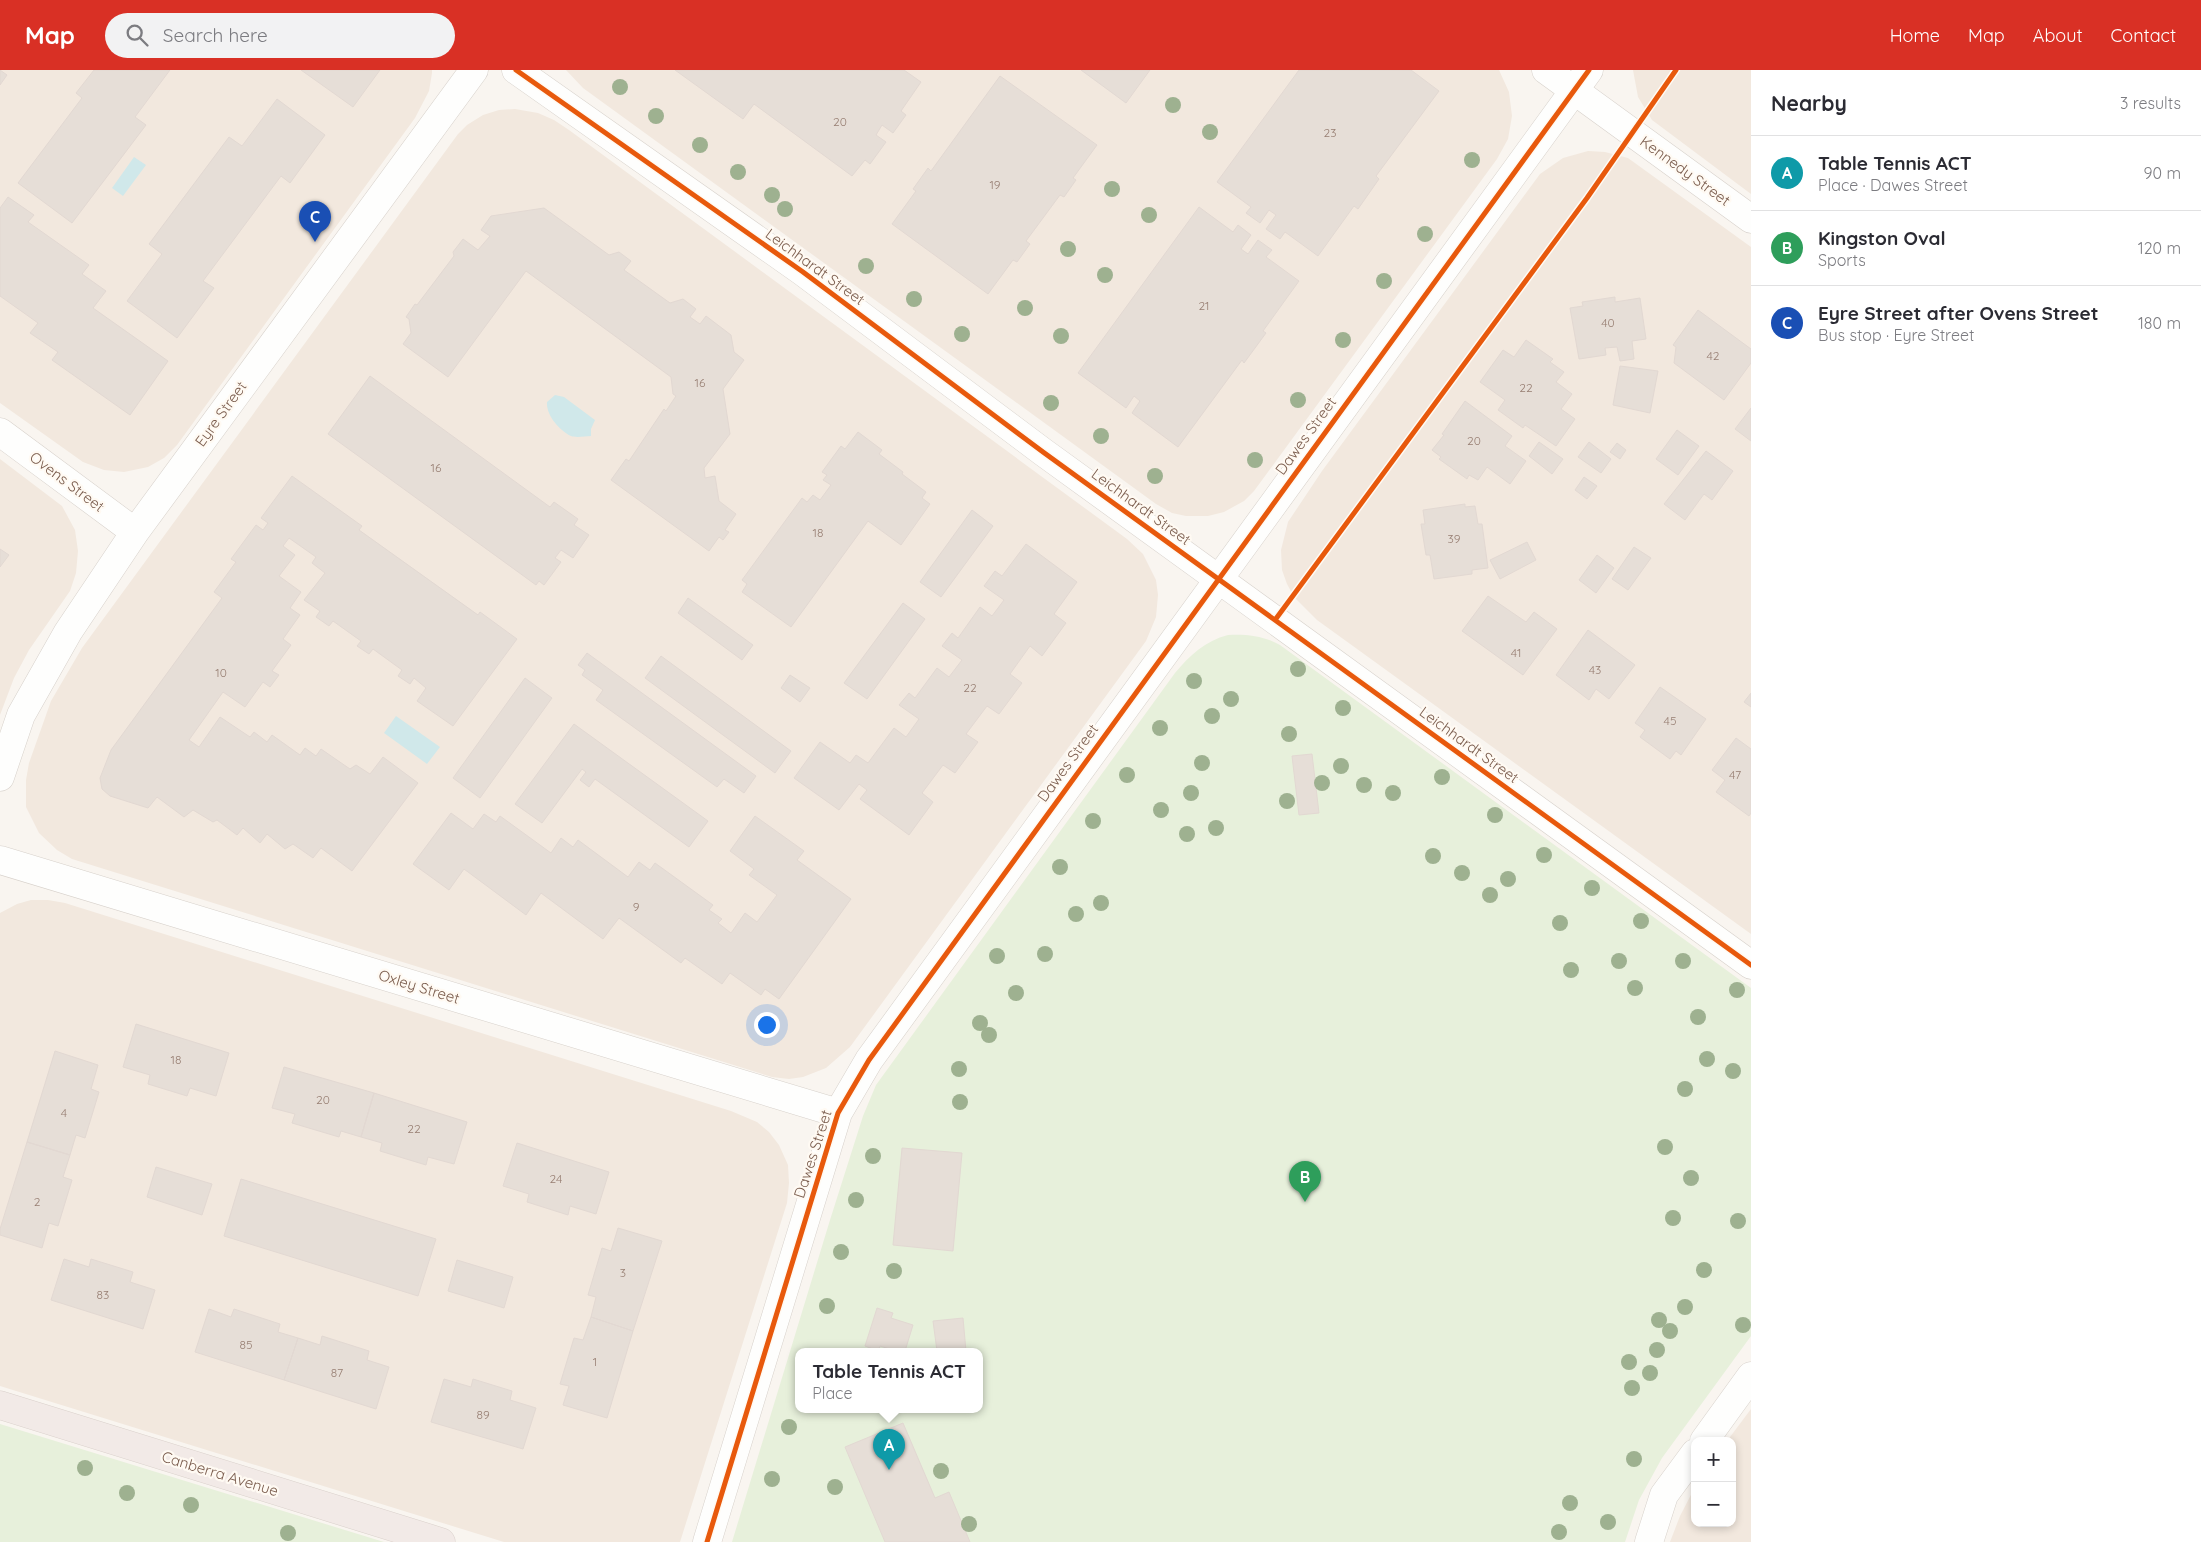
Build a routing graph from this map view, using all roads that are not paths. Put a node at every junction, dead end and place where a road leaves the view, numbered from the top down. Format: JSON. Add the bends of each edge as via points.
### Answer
{"nodes":[{"id":1,"x":474,"y":70,"type":"edge"},
{"id":2,"x":516,"y":70,"type":"edge"},
{"id":3,"x":1546,"y":70,"type":"edge"},
{"id":4,"x":1581,"y":80,"type":"edge"},
{"id":5,"x":1751,"y":219,"type":"edge"},
{"id":6,"x":0,"y":432,"type":"edge"},
{"id":7,"x":135,"y":532,"type":"junction"},
{"id":8,"x":1218,"y":579,"type":"junction"},
{"id":9,"x":0,"y":777,"type":"edge"},
{"id":10,"x":0,"y":860,"type":"edge"},
{"id":11,"x":1751,"y":965,"type":"edge"},
{"id":12,"x":838,"y":1113,"type":"junction"},
{"id":13,"x":1751,"y":1376,"type":"edge"},
{"id":14,"x":0,"y":1406,"type":"edge"},
{"id":15,"x":1707,"y":1437,"type":"edge"},
{"id":16,"x":1691,"y":1458,"type":"edge"},
{"id":17,"x":441,"y":1542,"type":"edge"},
{"id":18,"x":707,"y":1542,"type":"edge"},
{"id":19,"x":1649,"y":1542,"type":"edge"}],
"edges":[{"from":1,"to":7,"type":"street","name":"Eyre Street"},
{"from":2,"to":8,"type":"street","name":"Leichhardt Street","via":[[803,272]]},
{"from":3,"to":4,"type":"street","name":"Kennedy Street"},
{"from":4,"to":5,"type":"street","name":"Kennedy Street"},
{"from":4,"to":8,"type":"street","name":"Dawes Street"},
{"from":6,"to":7,"type":"street","name":"Ovens Street"},
{"from":7,"to":9,"type":"street","name":"Eyre Street","via":[[68,632],[21,715]]},
{"from":8,"to":11,"type":"street","name":"Leichhardt Street"},
{"from":8,"to":12,"type":"street","name":"Dawes Street","via":[[869,1060]]},
{"from":10,"to":12,"type":"street","name":"Oxley Street"},
{"from":12,"to":18,"type":"street","name":"Dawes Street"},
{"from":13,"to":15,"type":"street"},
{"from":14,"to":17,"type":"highway","name":"Canberra Avenue"},
{"from":16,"to":19,"type":"street","via":[[1664,1495]]}]}
